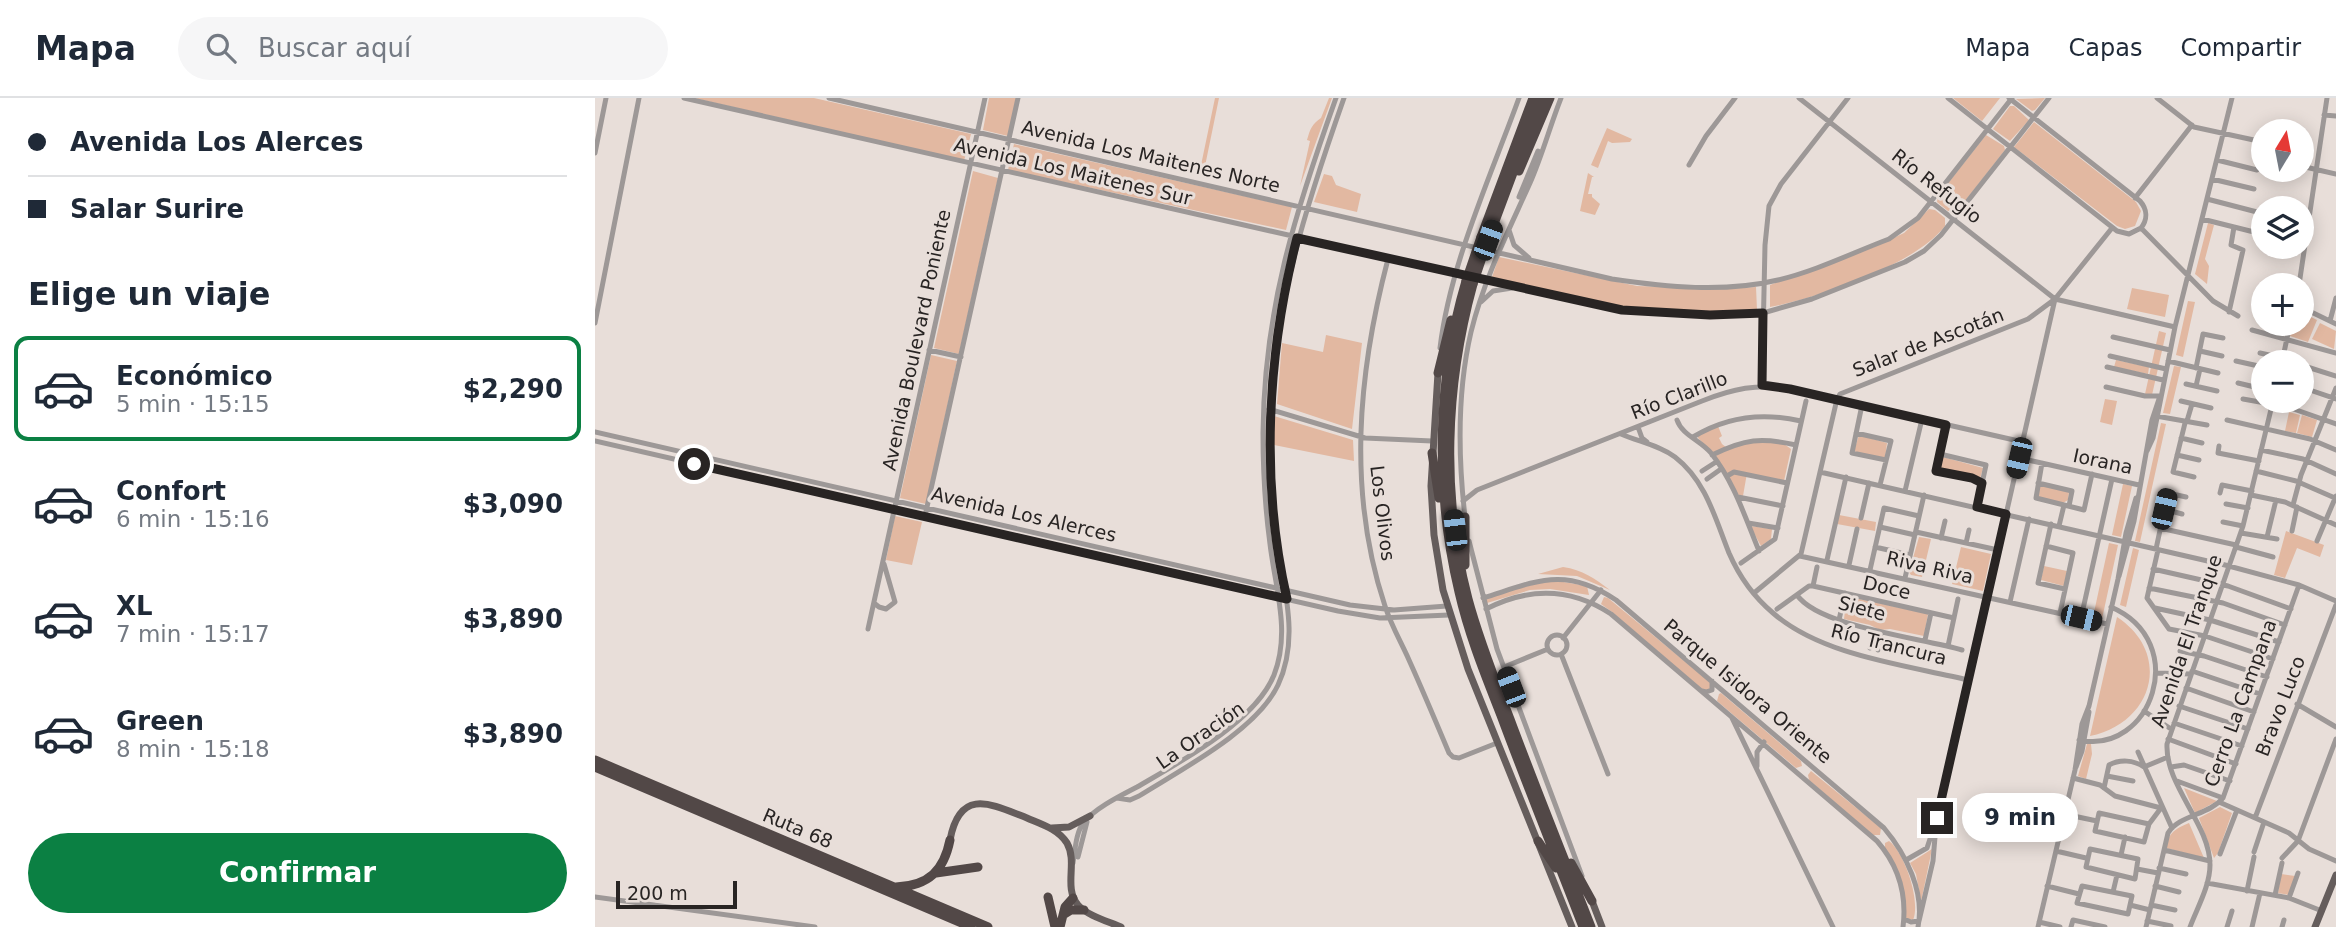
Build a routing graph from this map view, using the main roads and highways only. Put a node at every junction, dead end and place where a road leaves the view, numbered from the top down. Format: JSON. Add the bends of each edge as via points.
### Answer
{"nodes":[{"id":1,"x":1533,"y":98,"type":"edge"},
{"id":2,"x":1541,"y":98,"type":"edge"},
{"id":3,"x":1550,"y":98,"type":"edge"},
{"id":4,"x":1496,"y":216,"type":"junction"},
{"id":5,"x":1484,"y":238,"type":"junction"},
{"id":6,"x":1468,"y":284,"type":"junction"},
{"id":7,"x":1438,"y":373,"type":"joint"},
{"id":8,"x":1431,"y":453,"type":"junction"},
{"id":9,"x":1465,"y":517,"type":"road end"},
{"id":10,"x":1449,"y":540,"type":"junction"},
{"id":11,"x":1468,"y":598,"type":"junction"},
{"id":12,"x":595,"y":760,"type":"edge"},
{"id":13,"x":595,"y":767,"type":"edge"},
{"id":14,"x":1090,"y":816,"type":"road end"},
{"id":15,"x":1048,"y":827,"type":"junction"},
{"id":16,"x":950,"y":840,"type":"joint"},
{"id":17,"x":1538,"y":841,"type":"junction"},
{"id":18,"x":1557,"y":841,"type":"junction"},
{"id":19,"x":978,"y":867,"type":"dead end"},
{"id":20,"x":931,"y":875,"type":"junction"},
{"id":21,"x":2336,"y":875,"type":"edge"},
{"id":22,"x":1566,"y":882,"type":"junction"},
{"id":23,"x":891,"y":886,"type":"junction"},
{"id":24,"x":1048,"y":897,"type":"dead end"},
{"id":25,"x":1073,"y":898,"type":"junction"},
{"id":26,"x":1592,"y":901,"type":"joint"},
{"id":27,"x":1084,"y":910,"type":"junction"},
{"id":28,"x":1062,"y":916,"type":"junction"},
{"id":29,"x":971,"y":927,"type":"edge"},
{"id":30,"x":988,"y":927,"type":"edge"},
{"id":31,"x":1058,"y":927,"type":"edge"},
{"id":32,"x":1121,"y":927,"type":"edge"},
{"id":33,"x":1572,"y":927,"type":"edge"},
{"id":34,"x":1583,"y":927,"type":"edge"},
{"id":35,"x":1591,"y":927,"type":"edge"},
{"id":36,"x":1602,"y":927,"type":"edge"},
{"id":37,"x":2315,"y":927,"type":"edge"}],
"edges":[{"from":1,"to":5,"type":"highway"},
{"from":2,"to":4,"type":"highway"},
{"from":3,"to":4,"type":"highway"},
{"from":4,"to":5,"type":"highway"},
{"from":5,"to":6,"type":"highway","bridge":true},
{"from":6,"to":7,"type":"highway","via":[[1453,312]]},
{"from":6,"to":10,"type":"highway","via":[[1449,361],[1443,428]]},
{"from":6,"to":11,"type":"highway","via":[[1450,442],[1453,510]]},
{"from":7,"to":8,"type":"main road"},
{"from":8,"to":10,"type":"highway"},
{"from":8,"to":17,"type":"main road","via":[[1434,535],[1448,610]]},
{"from":9,"to":11,"type":"highway"},
{"from":10,"to":22,"type":"highway","via":[[1472,639]]},
{"from":11,"to":18,"type":"highway"},
{"from":12,"to":23,"type":"highway","name":"Ruta 68"},
{"from":13,"to":29,"type":"highway","name":"Ruta 68"},
{"from":14,"to":15,"type":"main road","via":[[1066,828]]},
{"from":15,"to":16,"type":"main road","via":[[978,803],[959,814]]},
{"from":15,"to":25,"type":"main road","via":[[1067,843]]},
{"from":16,"to":20,"type":"highway","via":[[944,862]]},
{"from":17,"to":22,"type":"highway"},
{"from":17,"to":33,"type":"main road"},
{"from":18,"to":26,"type":"highway"},
{"from":18,"to":35,"type":"highway"},
{"from":19,"to":20,"type":"highway"},
{"from":20,"to":23,"type":"highway","via":[[913,885]]},
{"from":21,"to":37,"type":"main road"},
{"from":22,"to":34,"type":"highway"},
{"from":23,"to":30,"type":"highway","name":"Ruta 68"},
{"from":24,"to":31,"type":"highway"},
{"from":25,"to":27,"type":"main road"},
{"from":25,"to":28,"type":"highway"},
{"from":26,"to":36,"type":"main road"},
{"from":27,"to":28,"type":"highway"},
{"from":27,"to":32,"type":"main road"},
{"from":28,"to":31,"type":"highway"}]}
